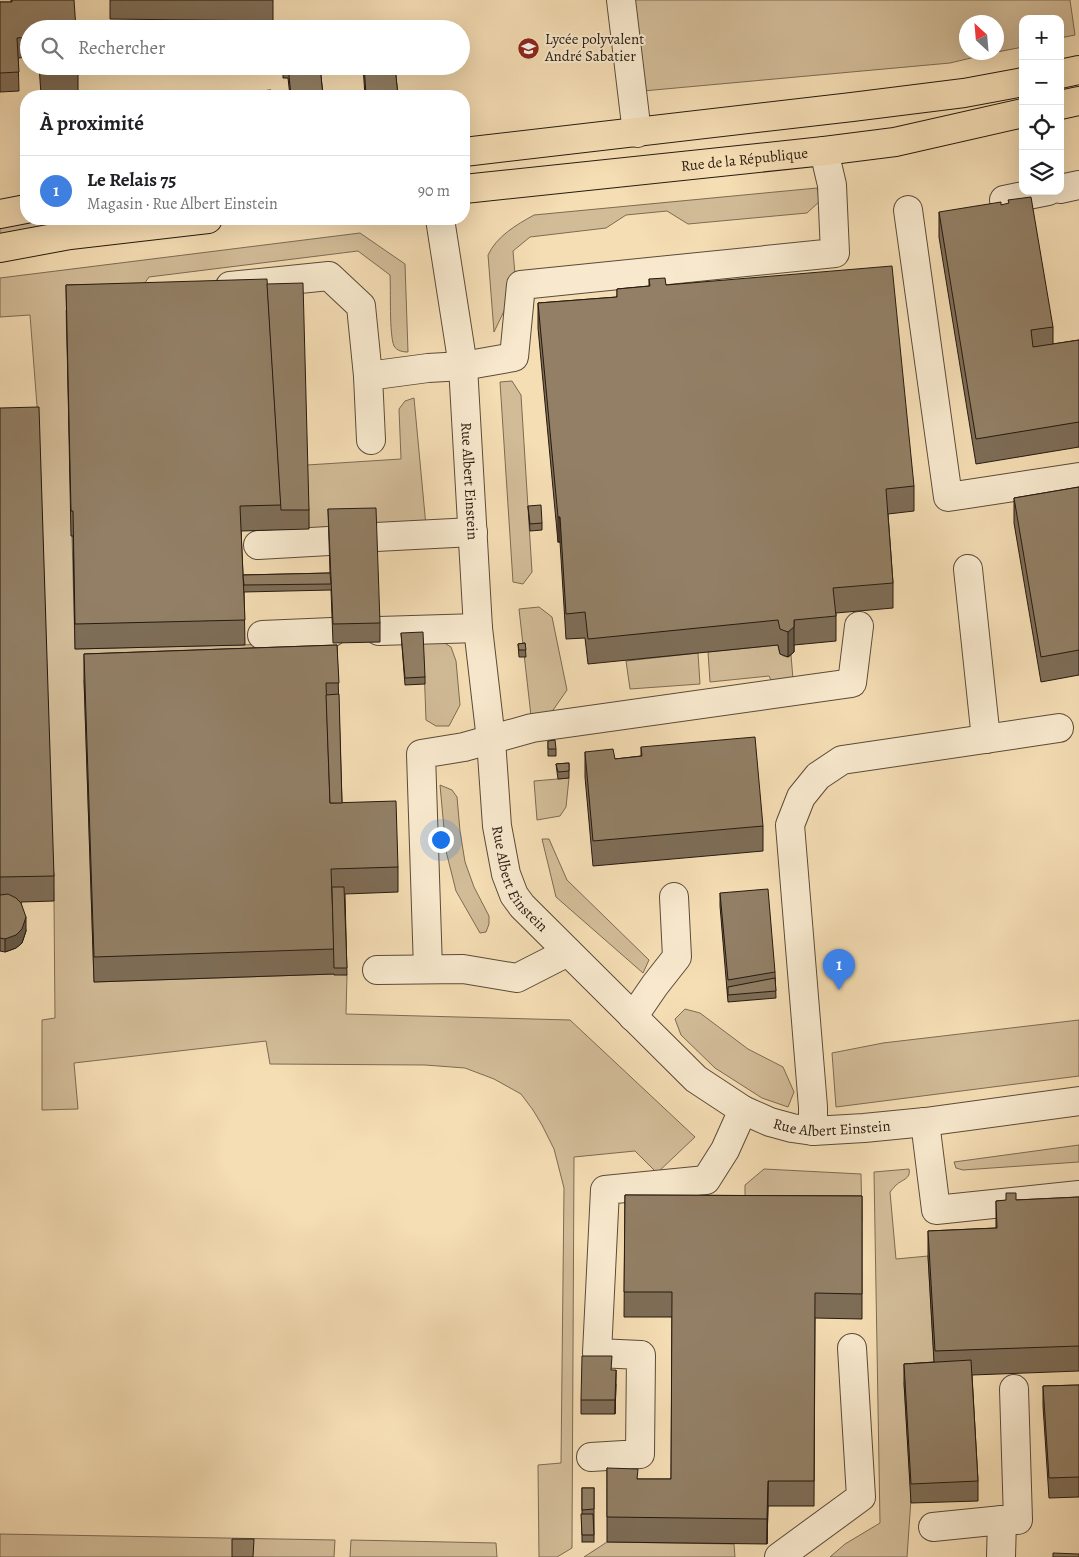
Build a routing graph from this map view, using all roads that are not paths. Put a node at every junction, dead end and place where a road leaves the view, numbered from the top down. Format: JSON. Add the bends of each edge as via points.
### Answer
{"nodes":[{"id":1,"x":621,"y":0,"type":"edge"},
{"id":2,"x":1079,"y":70,"type":"edge"},
{"id":3,"x":1064,"y":73,"type":"edge"},
{"id":4,"x":1019,"y":83,"type":"edge"},
{"id":5,"x":1079,"y":101,"type":"edge"},
{"id":6,"x":1064,"y":104,"type":"edge"},
{"id":7,"x":1019,"y":114,"type":"edge"},
{"id":8,"x":637,"y":133,"type":"junction"},
{"id":9,"x":470,"y":151,"type":"edge"},
{"id":10,"x":824,"y":151,"type":"junction"},
{"id":11,"x":1079,"y":185,"type":"edge"},
{"id":12,"x":470,"y":188,"type":"edge"},
{"id":13,"x":1064,"y":188,"type":"edge"},
{"id":14,"x":1028,"y":195,"type":"edge"},
{"id":15,"x":20,"y":210,"type":"edge"},
{"id":16,"x":908,"y":210,"type":"dead end"},
{"id":17,"x":0,"y":214,"type":"edge"},
{"id":18,"x":156,"y":225,"type":"edge"},
{"id":19,"x":441,"y":225,"type":"edge"},
{"id":20,"x":1008,"y":226,"type":"edge"},
{"id":21,"x":0,"y":248,"type":"edge"},
{"id":22,"x":206,"y":288,"type":"edge"},
{"id":23,"x":463,"y":366,"type":"junction"},
{"id":24,"x":368,"y":376,"type":"junction"},
{"id":25,"x":370,"y":440,"type":"dead end"},
{"id":26,"x":1079,"y":477,"type":"edge"},
{"id":27,"x":472,"y":532,"type":"junction"},
{"id":28,"x":376,"y":538,"type":"edge"},
{"id":29,"x":329,"y":540,"type":"edge"},
{"id":30,"x":258,"y":545,"type":"dead end"},
{"id":31,"x":968,"y":569,"type":"dead end"},
{"id":32,"x":859,"y":626,"type":"dead end"},
{"id":33,"x":478,"y":628,"type":"junction"},
{"id":34,"x":379,"y":631,"type":"edge"},
{"id":35,"x":332,"y":632,"type":"edge"},
{"id":36,"x":262,"y":635,"type":"dead end"},
{"id":37,"x":1059,"y":728,"type":"dead end"},
{"id":38,"x":986,"y":739,"type":"junction"},
{"id":39,"x":491,"y":740,"type":"junction"},
{"id":40,"x":674,"y":897,"type":"dead end"},
{"id":41,"x":568,"y":952,"type":"junction"},
{"id":42,"x":428,"y":969,"type":"junction"},
{"id":43,"x":377,"y":970,"type":"dead end"},
{"id":44,"x":633,"y":1017,"type":"junction"},
{"id":45,"x":1079,"y":1101,"type":"edge"},
{"id":46,"x":743,"y":1110,"type":"junction"},
{"id":47,"x":925,"y":1122,"type":"junction"},
{"id":48,"x":813,"y":1131,"type":"junction"},
{"id":49,"x":1079,"y":1195,"type":"edge"},
{"id":50,"x":852,"y":1348,"type":"dead end"},
{"id":51,"x":1014,"y":1389,"type":"dead end"},
{"id":52,"x":592,"y":1457,"type":"dead end"},
{"id":53,"x":1002,"y":1520,"type":"junction"},
{"id":54,"x":933,"y":1527,"type":"dead end"},
{"id":55,"x":779,"y":1557,"type":"edge"},
{"id":56,"x":1001,"y":1557,"type":"edge"}],
"edges":[{"from":1,"to":8,"type":"street"},
{"from":2,"to":3,"type":"main road"},
{"from":4,"to":8,"type":"main road","via":[[954,94]]},
{"from":5,"to":6,"type":"main road"},
{"from":7,"to":10,"type":"main road","name":"Rue de la République","via":[[895,142]]},
{"from":8,"to":9,"type":"main road"},
{"from":10,"to":12,"type":"main road","name":"Rue de la République"},
{"from":10,"to":23,"type":"street","via":[[832,185],[834,253],[521,285],[514,357]]},
{"from":11,"to":13,"type":"street"},
{"from":14,"to":20,"type":"street","via":[[1004,200]]},
{"from":15,"to":17,"type":"main road"},
{"from":16,"to":26,"type":"street","via":[[948,497]]},
{"from":18,"to":21,"type":"main road","via":[[70,235]]},
{"from":19,"to":23,"type":"street","name":"Rue Albert Einstein"},
{"from":22,"to":24,"type":"street","via":[[329,276],[361,306]]},
{"from":23,"to":24,"type":"street"},
{"from":23,"to":27,"type":"street","name":"Rue Albert Einstein"},
{"from":24,"to":25,"type":"street"},
{"from":27,"to":28,"type":"street"},
{"from":27,"to":33,"type":"street","name":"Rue Albert Einstein"},
{"from":29,"to":30,"type":"street"},
{"from":31,"to":38,"type":"street"},
{"from":32,"to":39,"type":"street","via":[[852,683],[532,728]]},
{"from":33,"to":34,"type":"street"},
{"from":33,"to":39,"type":"street","name":"Rue Albert Einstein"},
{"from":35,"to":36,"type":"street"},
{"from":37,"to":38,"type":"street"},
{"from":38,"to":48,"type":"street","via":[[842,760],[818,776],[801,797],[790,825]]},
{"from":39,"to":41,"type":"street","name":"Rue Albert Einstein","via":[[498,832],[506,874],[522,906]]},
{"from":39,"to":42,"type":"street","via":[[421,754]]},
{"from":40,"to":44,"type":"street","via":[[677,957]]},
{"from":41,"to":42,"type":"street","via":[[517,978],[463,969]]},
{"from":41,"to":44,"type":"street","name":"Rue Albert Einstein"},
{"from":42,"to":43,"type":"street"},
{"from":44,"to":46,"type":"street","name":"Rue Albert Einstein","via":[[696,1079]]},
{"from":45,"to":47,"type":"street","name":"Rue Albert Einstein"},
{"from":46,"to":48,"type":"street","name":"Rue Albert Einstein","via":[[770,1122]]},
{"from":46,"to":52,"type":"street","via":[[706,1180],[605,1190],[597,1353],[641,1355],[640,1454]]},
{"from":47,"to":48,"type":"street","name":"Rue Albert Einstein"},
{"from":47,"to":49,"type":"street","via":[[936,1210]]},
{"from":50,"to":55,"type":"street","via":[[861,1497]]},
{"from":51,"to":53,"type":"street","via":[[1018,1520]]},
{"from":53,"to":54,"type":"street"},
{"from":53,"to":56,"type":"street"}]}
